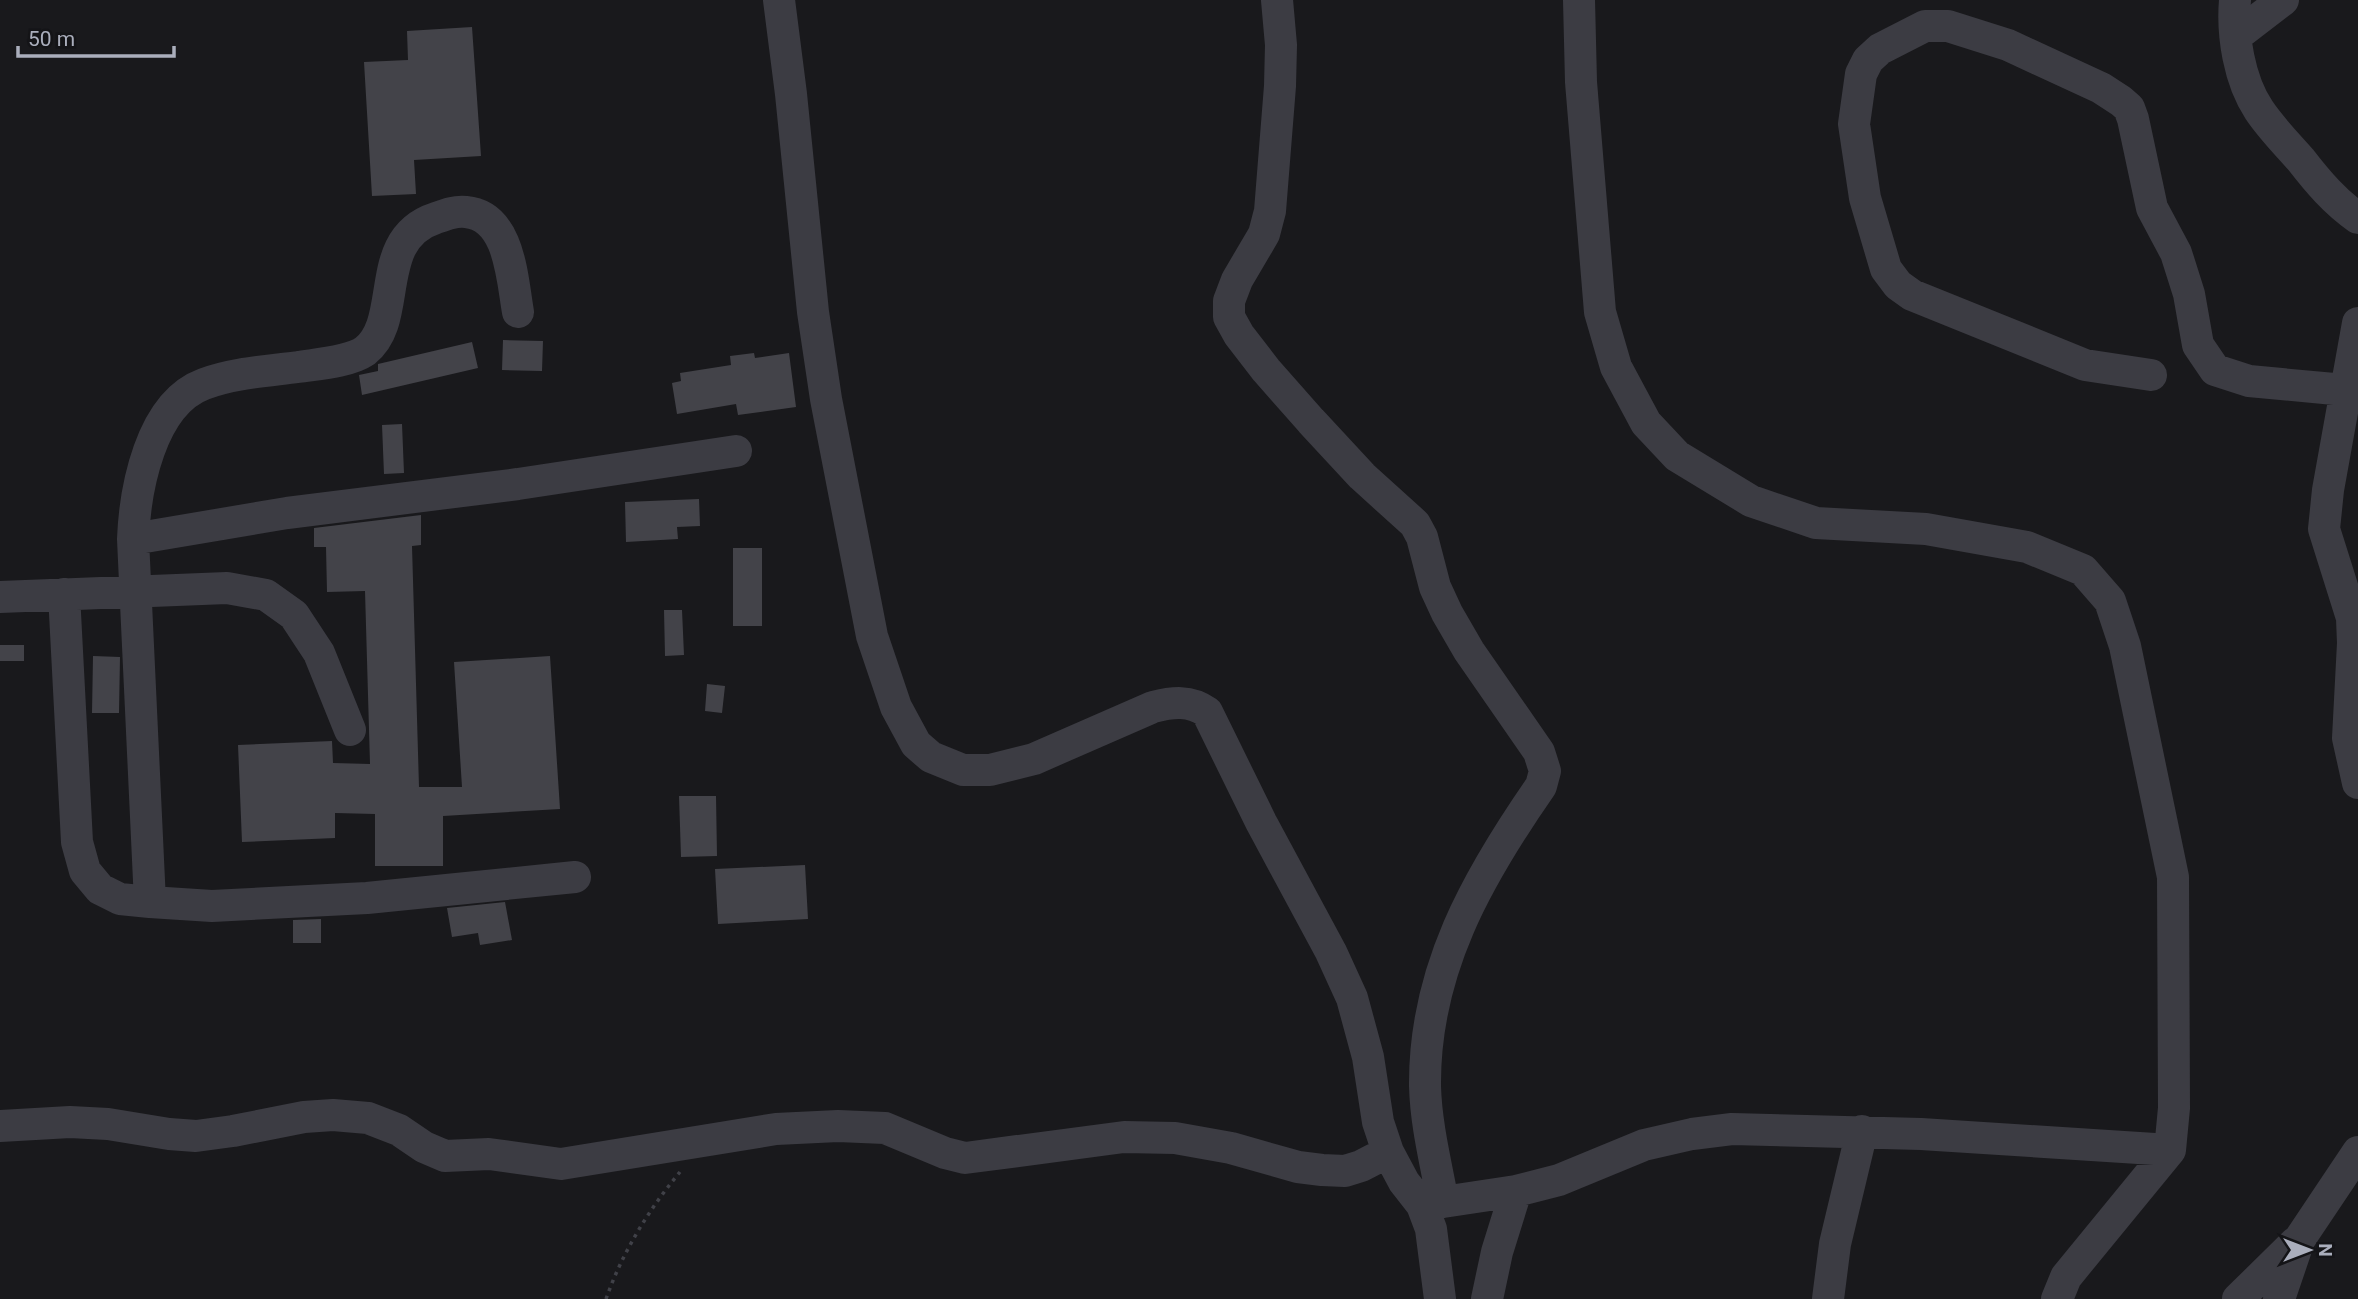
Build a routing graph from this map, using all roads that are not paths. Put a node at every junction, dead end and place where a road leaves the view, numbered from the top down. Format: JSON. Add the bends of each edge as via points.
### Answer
{"nodes":[{"id":1,"x":779,"y":0,"type":"edge"},
{"id":2,"x":1277,"y":0,"type":"edge"},
{"id":3,"x":1579,"y":0,"type":"edge"},
{"id":4,"x":2235,"y":0,"type":"edge"},
{"id":5,"x":2283,"y":0,"type":"edge"},
{"id":6,"x":2236,"y":36,"type":"junction"},
{"id":7,"x":2358,"y":218,"type":"edge"},
{"id":8,"x":518,"y":312,"type":"dead end"},
{"id":9,"x":2358,"y":323,"type":"edge"},
{"id":10,"x":2151,"y":375,"type":"dead end"},
{"id":11,"x":2345,"y":390,"type":"junction"},
{"id":12,"x":736,"y":451,"type":"dead end"},
{"id":13,"x":133,"y":540,"type":"junction"},
{"id":14,"x":136,"y":591,"type":"junction"},
{"id":15,"x":64,"y":594,"type":"junction"},
{"id":16,"x":0,"y":597,"type":"edge"},
{"id":17,"x":350,"y":730,"type":"dead end"},
{"id":18,"x":2358,"y":783,"type":"edge"},
{"id":19,"x":575,"y":877,"type":"dead end"},
{"id":20,"x":150,"y":902,"type":"junction"},
{"id":21,"x":0,"y":1126,"type":"edge"},
{"id":22,"x":1862,"y":1131,"type":"junction"},
{"id":23,"x":2169,"y":1150,"type":"junction"},
{"id":24,"x":1388,"y":1152,"type":"junction"},
{"id":25,"x":2358,"y":1152,"type":"edge"},
{"id":26,"x":1516,"y":1191,"type":"junction"},
{"id":27,"x":1433,"y":1203,"type":"junction"},
{"id":28,"x":2299,"y":1240,"type":"junction"},
{"id":29,"x":1440,"y":1299,"type":"edge"},
{"id":30,"x":1487,"y":1299,"type":"edge"},
{"id":31,"x":1828,"y":1299,"type":"edge"},
{"id":32,"x":2057,"y":1299,"type":"edge"},
{"id":33,"x":2238,"y":1299,"type":"edge"},
{"id":34,"x":2279,"y":1299,"type":"edge"}],
"edges":[{"from":1,"to":24,"type":"street","via":[[826,399],[872,636],[896,707],[916,744],[931,757],[962,770],[990,770],[1034,759],[1153,706],[1187,703],[1208,712],[1352,998]]},
{"from":2,"to":27,"type":"street","via":[[1280,86],[1270,211],[1264,234],[1229,301],[1230,317],[1311,421],[1415,524],[1447,614],[1525,729],[1545,771],[1541,786],[1479,883],[1440,975],[1425,1086]]},
{"from":3,"to":23,"type":"street","via":[[1581,82],[1600,312],[1616,367],[1646,423],[1677,456],[1751,501],[1816,523],[1926,529],[2028,547],[2083,570],[2110,601],[2125,646],[2173,877],[2174,1108]]},
{"from":4,"to":6,"type":"street"},
{"from":5,"to":6,"type":"street"},
{"from":6,"to":7,"type":"street","via":[[2246,84],[2259,109],[2326,191]]},
{"from":8,"to":13,"type":"street","via":[[506,250],[496,228],[478,213],[454,211],[422,222],[402,244],[384,317],[377,336],[364,351],[335,362],[203,384],[182,397],[160,427],[143,468]]},
{"from":9,"to":11,"type":"street"},
{"from":10,"to":11,"type":"street","via":[[2085,365],[1912,295],[1898,285],[1886,269],[1866,198],[1854,124],[1861,74],[1880,49],[1925,26],[1948,26],[2008,45],[2121,101],[2133,119],[2152,208],[2176,253],[2189,294],[2198,345],[2215,370],[2249,381]]},
{"from":11,"to":18,"type":"street","via":[[2324,529],[2351,618],[2348,738]]},
{"from":12,"to":13,"type":"street","via":[[287,513]]},
{"from":13,"to":14,"type":"street"},
{"from":14,"to":15,"type":"street"},
{"from":14,"to":17,"type":"street","via":[[227,588],[266,595],[294,615],[319,653]]},
{"from":14,"to":20,"type":"street"},
{"from":15,"to":16,"type":"street"},
{"from":15,"to":20,"type":"street","via":[[73,796],[82,862],[100,890],[121,899]]},
{"from":19,"to":20,"type":"street","via":[[367,898],[212,906]]},
{"from":21,"to":24,"type":"street","via":[[70,1122],[196,1136],[333,1115],[368,1118],[445,1156],[489,1154],[561,1164],[776,1129],[838,1126],[885,1128],[965,1157],[1124,1137],[1175,1139],[1298,1167],[1345,1171]]},
{"from":22,"to":23,"type":"street"},
{"from":22,"to":26,"type":"street","via":[[1732,1129],[1692,1134],[1644,1145],[1559,1180]]},
{"from":22,"to":31,"type":"street","via":[[1835,1244]]},
{"from":23,"to":32,"type":"street","via":[[2066,1277]]},
{"from":24,"to":27,"type":"street","via":[[1404,1182]]},
{"from":25,"to":28,"type":"street"},
{"from":26,"to":27,"type":"street"},
{"from":26,"to":30,"type":"street"},
{"from":27,"to":29,"type":"street","via":[[1431,1229]]},
{"from":28,"to":33,"type":"street"},
{"from":28,"to":34,"type":"street"}]}
